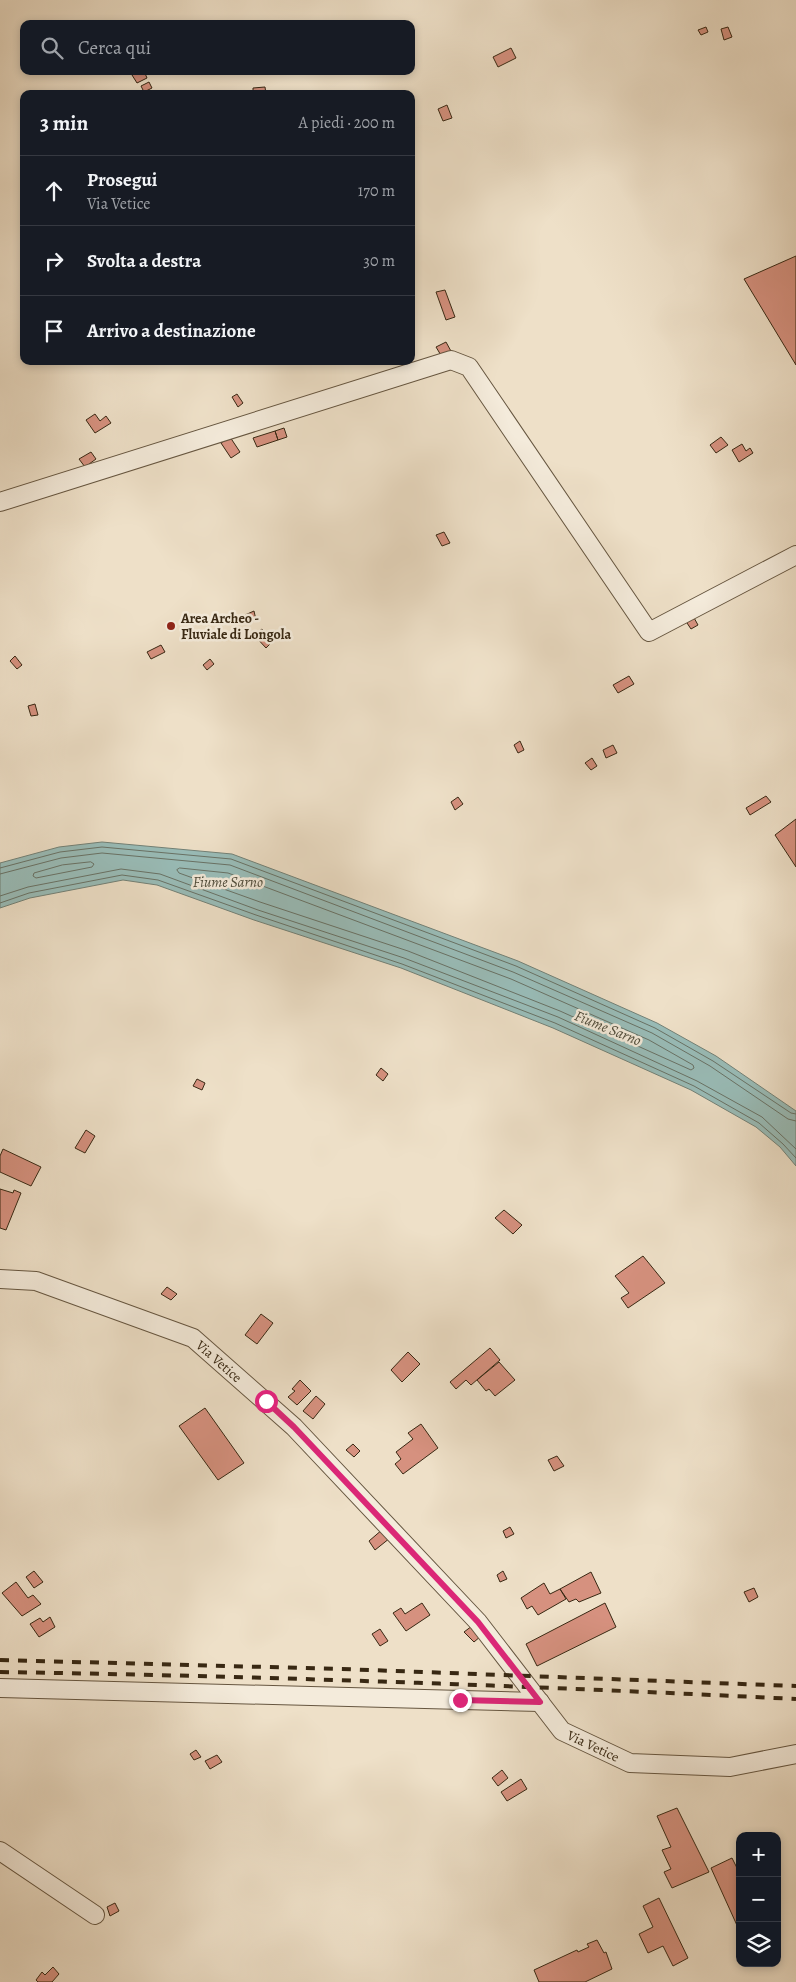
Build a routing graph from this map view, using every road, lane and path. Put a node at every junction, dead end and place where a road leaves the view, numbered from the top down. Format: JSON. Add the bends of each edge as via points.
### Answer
{"nodes":[{"id":1,"x":0,"y":502,"type":"edge"},
{"id":2,"x":796,"y":555,"type":"edge"},
{"id":3,"x":0,"y":1279,"type":"edge"},
{"id":4,"x":0,"y":1688,"type":"edge"},
{"id":5,"x":540,"y":1702,"type":"junction"},
{"id":6,"x":796,"y":1754,"type":"edge"},
{"id":7,"x":0,"y":1851,"type":"edge"},
{"id":8,"x":95,"y":1915,"type":"dead end"}],
"edges":[{"from":1,"to":2,"type":"street","via":[[451,360],[469,367],[649,632]]},
{"from":3,"to":5,"type":"street","name":"Via Vetice","via":[[36,1281],[193,1338],[294,1427],[478,1622]]},
{"from":4,"to":5,"type":"street"},
{"from":5,"to":6,"type":"street","name":"Via Vetice","via":[[562,1731],[630,1763],[730,1767]]},
{"from":7,"to":8,"type":"street"}]}
